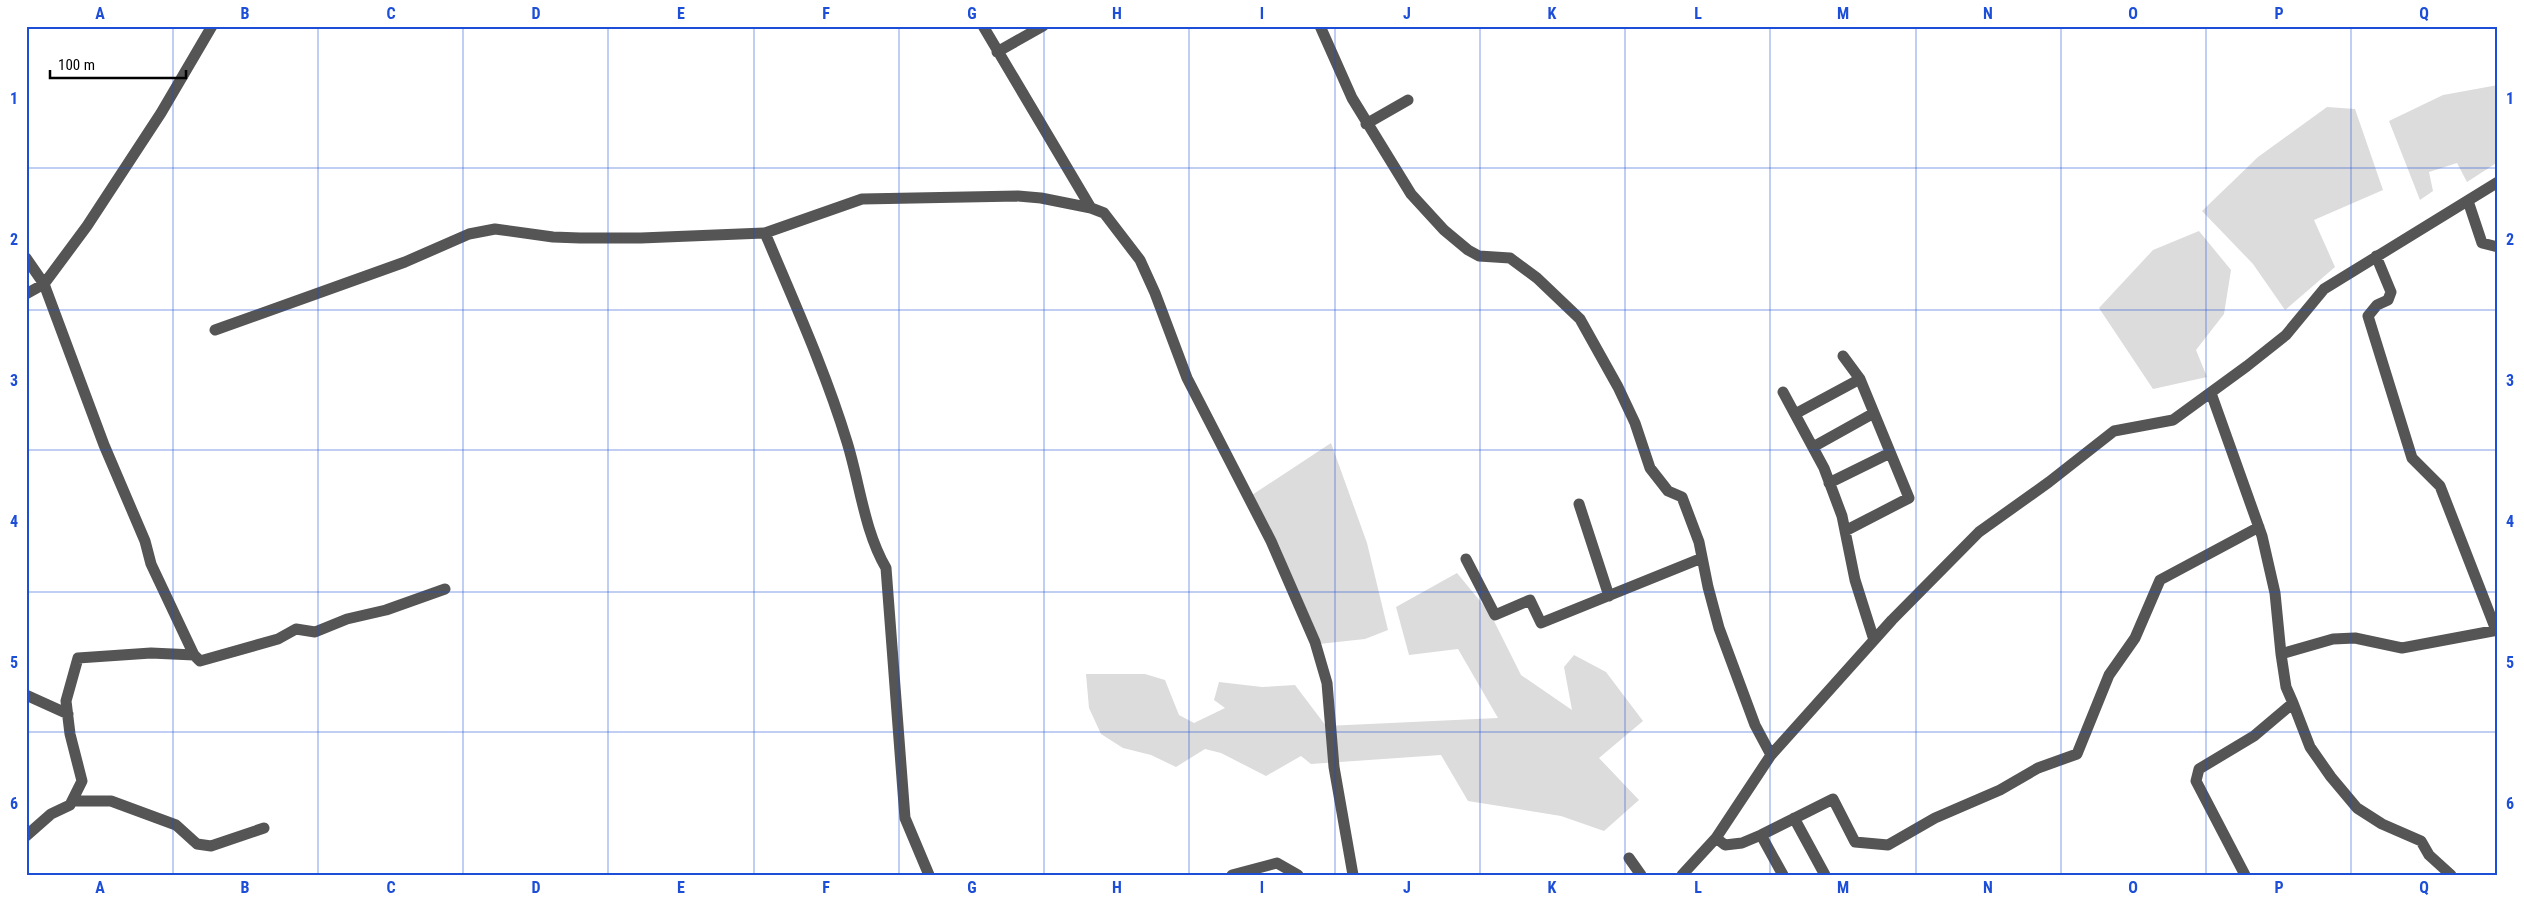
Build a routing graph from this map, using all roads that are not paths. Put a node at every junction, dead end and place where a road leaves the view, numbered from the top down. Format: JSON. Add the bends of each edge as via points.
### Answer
{"nodes":[{"id":1,"x":212,"y":26,"type":"edge"},
{"id":2,"x":983,"y":26,"type":"edge"},
{"id":3,"x":1043,"y":26,"type":"edge"},
{"id":4,"x":1320,"y":26,"type":"edge"},
{"id":5,"x":998,"y":52,"type":"junction"},
{"id":6,"x":1408,"y":100,"type":"dead end"},
{"id":7,"x":1366,"y":124,"type":"junction"},
{"id":8,"x":2498,"y":182,"type":"edge"},
{"id":9,"x":2468,"y":201,"type":"junction"},
{"id":10,"x":1091,"y":208,"type":"junction"},
{"id":11,"x":765,"y":233,"type":"junction"},
{"id":12,"x":2498,"y":247,"type":"edge"},
{"id":13,"x":2376,"y":256,"type":"junction"},
{"id":14,"x":26,"y":258,"type":"edge"},
{"id":15,"x":44,"y":284,"type":"junction"},
{"id":16,"x":26,"y":294,"type":"edge"},
{"id":17,"x":215,"y":330,"type":"dead end"},
{"id":18,"x":1843,"y":356,"type":"dead end"},
{"id":19,"x":1860,"y":379,"type":"junction"},
{"id":20,"x":1783,"y":392,"type":"dead end"},
{"id":21,"x":2211,"y":393,"type":"junction"},
{"id":22,"x":1874,"y":413,"type":"junction"},
{"id":23,"x":1795,"y":414,"type":"junction"},
{"id":24,"x":1813,"y":447,"type":"junction"},
{"id":25,"x":1890,"y":453,"type":"junction"},
{"id":26,"x":1830,"y":483,"type":"junction"},
{"id":27,"x":1579,"y":504,"type":"dead end"},
{"id":28,"x":2259,"y":527,"type":"junction"},
{"id":29,"x":1845,"y":531,"type":"junction"},
{"id":30,"x":1702,"y":558,"type":"junction"},
{"id":31,"x":1466,"y":559,"type":"dead end"},
{"id":32,"x":445,"y":589,"type":"dead end"},
{"id":33,"x":1609,"y":596,"type":"junction"},
{"id":34,"x":2497,"y":630,"type":"edge"},
{"id":35,"x":1874,"y":640,"type":"junction"},
{"id":36,"x":2281,"y":654,"type":"junction"},
{"id":37,"x":194,"y":655,"type":"junction"},
{"id":38,"x":26,"y":695,"type":"edge"},
{"id":39,"x":2292,"y":703,"type":"junction"},
{"id":40,"x":68,"y":714,"type":"junction"},
{"id":41,"x":1771,"y":755,"type":"junction"},
{"id":42,"x":72,"y":800,"type":"junction"},
{"id":43,"x":1794,"y":818,"type":"junction"},
{"id":44,"x":264,"y":828,"type":"dead end"},
{"id":45,"x":1761,"y":835,"type":"junction"},
{"id":46,"x":26,"y":836,"type":"edge"},
{"id":47,"x":1716,"y":838,"type":"junction"},
{"id":48,"x":1630,"y":858,"type":"dead end"},
{"id":49,"x":929,"y":875,"type":"edge"},
{"id":50,"x":1232,"y":875,"type":"edge"},
{"id":51,"x":1298,"y":875,"type":"edge"},
{"id":52,"x":1353,"y":875,"type":"edge"},
{"id":53,"x":1641,"y":875,"type":"edge"},
{"id":54,"x":1682,"y":875,"type":"edge"},
{"id":55,"x":1783,"y":875,"type":"edge"},
{"id":56,"x":1826,"y":875,"type":"edge"},
{"id":57,"x":2245,"y":875,"type":"edge"},
{"id":58,"x":2452,"y":875,"type":"edge"}],
"edges":[{"from":1,"to":15,"type":"street","via":[[161,113],[87,226]]},
{"from":2,"to":5,"type":"street"},
{"from":3,"to":5,"type":"street"},
{"from":4,"to":7,"type":"street"},
{"from":5,"to":10,"type":"street"},
{"from":6,"to":7,"type":"street"},
{"from":7,"to":30,"type":"street","via":[[1411,194],[1444,230],[1479,256],[1510,258],[1537,278],[1580,319],[1618,386],[1650,468],[1668,491],[1682,497]]},
{"from":8,"to":9,"type":"street"},
{"from":9,"to":12,"type":"street","via":[[2482,243]]},
{"from":9,"to":13,"type":"street"},
{"from":10,"to":11,"type":"street","via":[[1018,196],[862,199]]},
{"from":10,"to":52,"type":"street","via":[[1104,213],[1140,260],[1156,293],[1187,378],[1271,541],[1314,642],[1327,683],[1334,767]]},
{"from":11,"to":17,"type":"street","via":[[580,238],[495,229],[470,234],[404,262]]},
{"from":11,"to":49,"type":"street","via":[[826,378],[875,549],[886,568],[905,818]]},
{"from":13,"to":21,"type":"street","via":[[2324,289],[2286,335]]},
{"from":13,"to":34,"type":"street","via":[[2390,292],[2388,300],[2368,316],[2412,458],[2440,486]]},
{"from":14,"to":15,"type":"street"},
{"from":15,"to":16,"type":"street"},
{"from":15,"to":37,"type":"street","via":[[152,564]]},
{"from":18,"to":19,"type":"street"},
{"from":19,"to":22,"type":"street"},
{"from":19,"to":23,"type":"street"},
{"from":20,"to":23,"type":"street"},
{"from":21,"to":28,"type":"street"},
{"from":21,"to":35,"type":"street","via":[[2173,420],[2114,431],[1979,532]]},
{"from":22,"to":24,"type":"street"},
{"from":22,"to":25,"type":"street"},
{"from":23,"to":24,"type":"street"},
{"from":24,"to":26,"type":"street"},
{"from":25,"to":26,"type":"street"},
{"from":25,"to":29,"type":"street","via":[[1909,498]]},
{"from":26,"to":29,"type":"street"},
{"from":27,"to":33,"type":"street"},
{"from":28,"to":36,"type":"street","via":[[2275,593]]},
{"from":28,"to":43,"type":"street","via":[[2160,580],[2135,638],[2109,675],[2077,754],[2038,768],[2000,790],[1935,818],[1888,845],[1855,842],[1833,799]]},
{"from":29,"to":35,"type":"street","via":[[1855,580]]},
{"from":30,"to":33,"type":"street"},
{"from":30,"to":41,"type":"street","via":[[1719,628],[1756,725]]},
{"from":31,"to":33,"type":"street","via":[[1495,615],[1530,600],[1540,623]]},
{"from":32,"to":37,"type":"street","via":[[315,632],[296,629],[278,639],[200,661]]},
{"from":34,"to":36,"type":"street","via":[[2402,648],[2355,638],[2333,639]]},
{"from":35,"to":41,"type":"street"},
{"from":36,"to":39,"type":"street"},
{"from":37,"to":40,"type":"street","via":[[150,653],[78,658],[66,701]]},
{"from":38,"to":40,"type":"street"},
{"from":39,"to":57,"type":"street","via":[[2254,736],[2199,769],[2196,780]]},
{"from":39,"to":58,"type":"street","via":[[2310,746],[2356,808],[2421,841],[2429,854]]},
{"from":40,"to":42,"type":"street","via":[[82,781]]},
{"from":41,"to":47,"type":"street"},
{"from":42,"to":44,"type":"street","via":[[111,801],[176,825],[197,844],[212,846]]},
{"from":42,"to":46,"type":"street","via":[[70,805],[51,814]]},
{"from":43,"to":45,"type":"street"},
{"from":43,"to":56,"type":"street"},
{"from":45,"to":47,"type":"street","via":[[1742,843],[1724,845]]},
{"from":45,"to":55,"type":"street"},
{"from":47,"to":54,"type":"street"},
{"from":48,"to":53,"type":"street"},
{"from":50,"to":51,"type":"street","via":[[1277,863]]}]}
